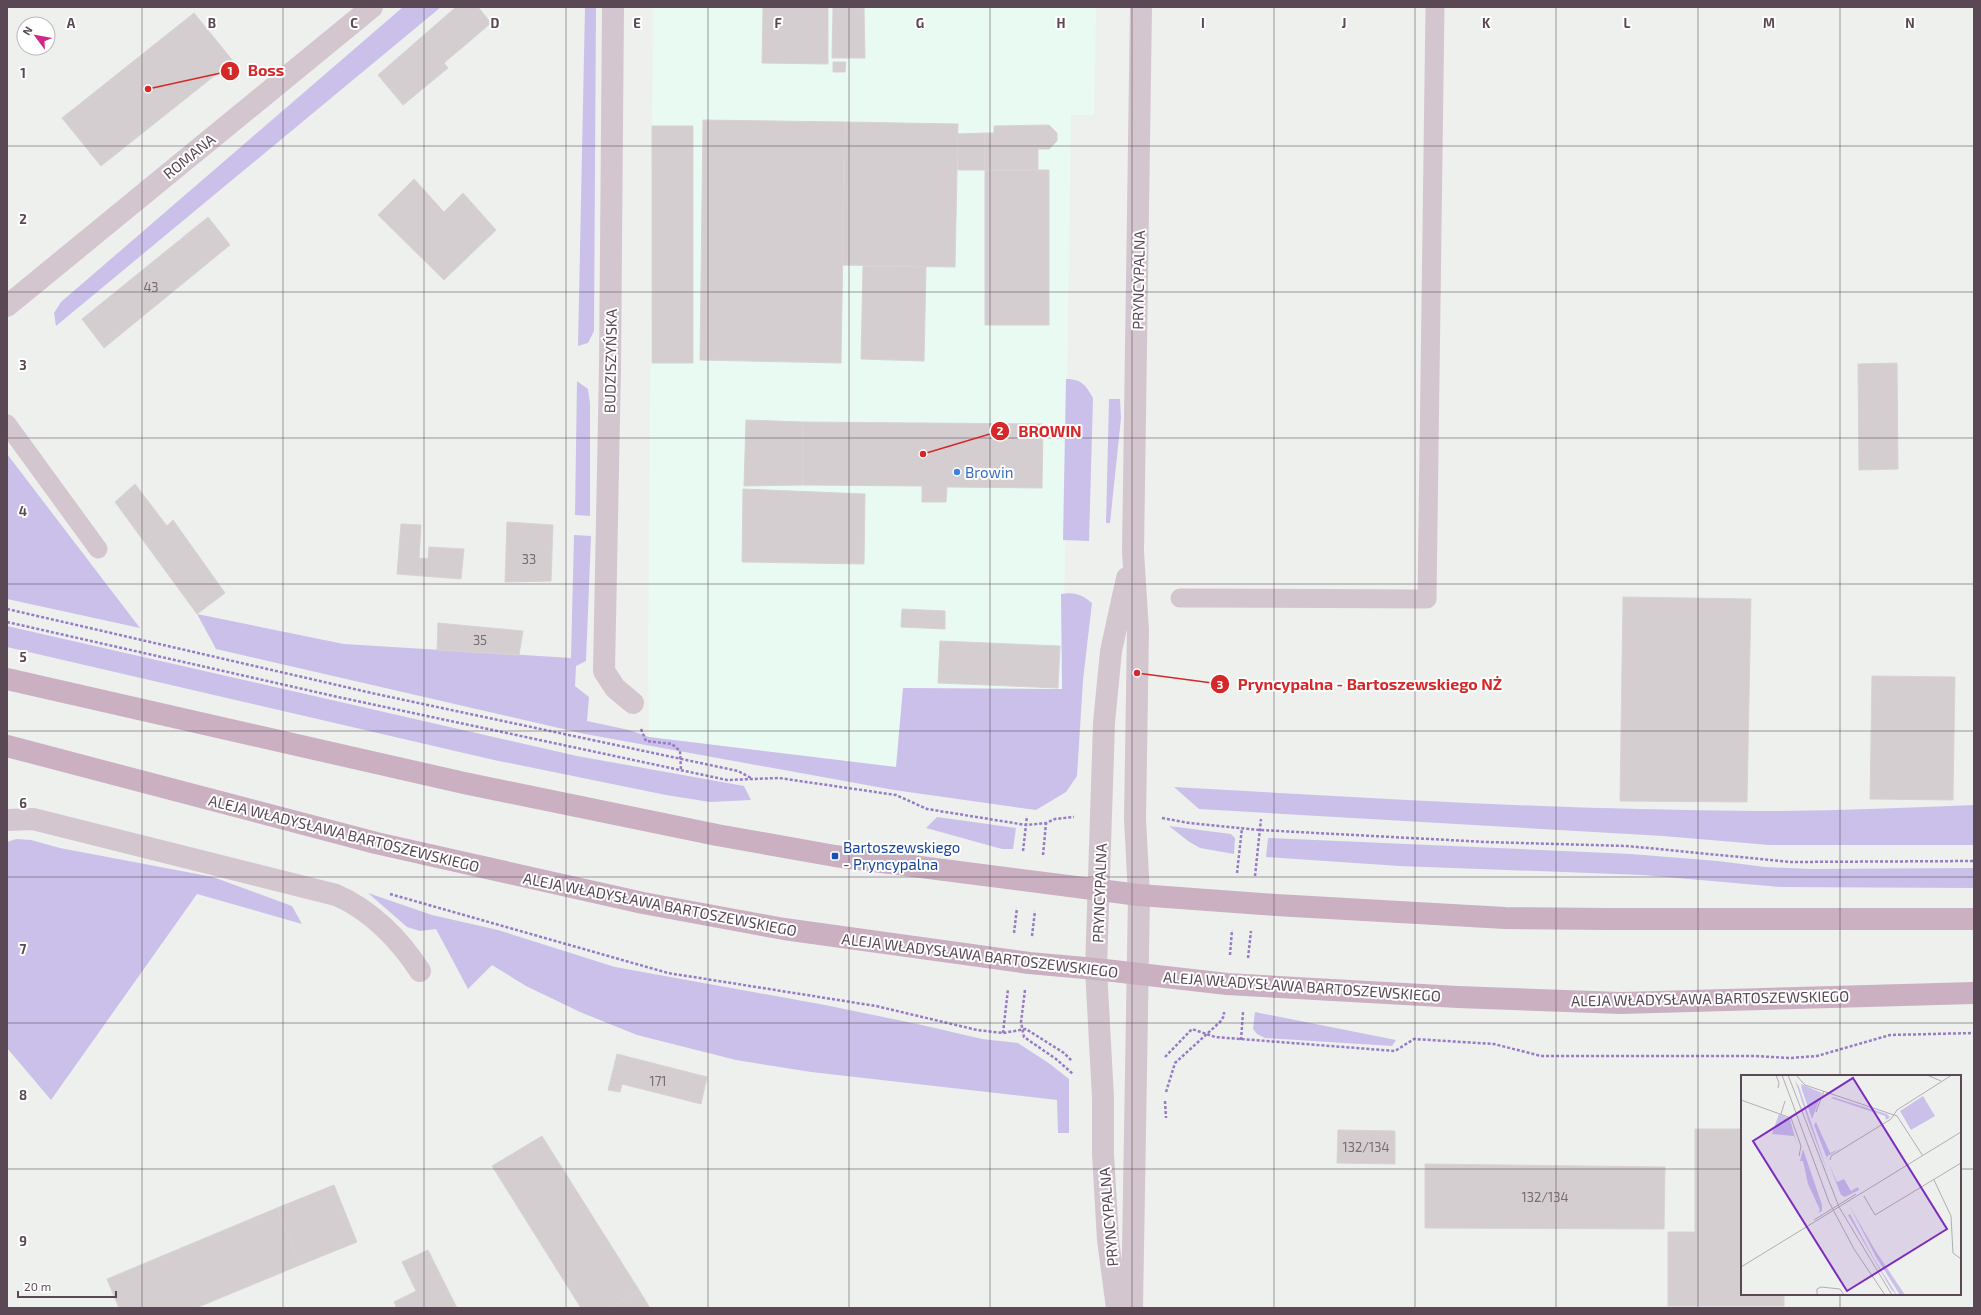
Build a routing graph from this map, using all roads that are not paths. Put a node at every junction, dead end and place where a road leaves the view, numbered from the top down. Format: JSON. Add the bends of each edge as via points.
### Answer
{"nodes":[{"id":1,"x":372,"y":7,"type":"edge"},
{"id":2,"x":613,"y":7,"type":"edge"},
{"id":3,"x":1141,"y":7,"type":"edge"},
{"id":4,"x":1435,"y":7,"type":"edge"},
{"id":5,"x":7,"y":306,"type":"edge"},
{"id":6,"x":7,"y":424,"type":"edge"},
{"id":7,"x":98,"y":549,"type":"dead end"},
{"id":8,"x":1133,"y":552,"type":"junction"},
{"id":9,"x":1180,"y":598,"type":"dead end"},
{"id":10,"x":7,"y":679,"type":"edge"},
{"id":11,"x":633,"y":703,"type":"road end"},
{"id":12,"x":7,"y":746,"type":"edge"},
{"id":13,"x":7,"y":820,"type":"edge"},
{"id":14,"x":1100,"y":890,"type":"junction"},
{"id":15,"x":1139,"y":895,"type":"junction"},
{"id":16,"x":1974,"y":919,"type":"edge"},
{"id":17,"x":1096,"y":969,"type":"junction"},
{"id":18,"x":420,"y":972,"type":"dead end"},
{"id":19,"x":1137,"y":974,"type":"junction"},
{"id":20,"x":1974,"y":993,"type":"edge"},
{"id":21,"x":1117,"y":1308,"type":"edge"},
{"id":22,"x":1132,"y":1308,"type":"edge"}],
"edges":[{"from":1,"to":5,"type":"street","name":"ROMANA"},
{"from":2,"to":11,"type":"street","name":"BUDZISZYŃSKA","via":[[604,671],[615,688]]},
{"from":3,"to":8,"type":"street","name":"PRYNCYPALNA"},
{"from":4,"to":9,"type":"lane","via":[[1426,599]]},
{"from":6,"to":7,"type":"lane"},
{"from":8,"to":14,"type":"street","name":"PRYNCYPALNA","via":[[1111,651],[1104,723]]},
{"from":8,"to":15,"type":"street","name":"PRYNCYPALNA","via":[[1138,631],[1135,819]]},
{"from":10,"to":14,"type":"main road","via":[[587,810],[834,856]]},
{"from":12,"to":17,"type":"main road","name":"ALEJA WŁADYSŁAWA BARTOSZEWSKIEGO","via":[[376,843],[482,869],[643,903],[784,929],[1011,961]]},
{"from":13,"to":18,"type":"street","via":[[33,819],[336,895],[353,902],[389,932]]},
{"from":14,"to":15,"type":"main road"},
{"from":14,"to":17,"type":"street","name":"PRYNCYPALNA"},
{"from":15,"to":16,"type":"main road","via":[[1505,918]]},
{"from":15,"to":19,"type":"street","name":"PRYNCYPALNA"},
{"from":17,"to":19,"type":"main road","name":"ALEJA WŁADYSŁAWA BARTOSZEWSKIEGO"},
{"from":17,"to":21,"type":"street","name":"PRYNCYPALNA","via":[[1103,1098],[1102,1154],[1108,1240]]},
{"from":19,"to":20,"type":"main road","name":"ALEJA WŁADYSŁAWA BARTOSZEWSKIEGO","via":[[1246,985],[1621,1003]]},
{"from":19,"to":22,"type":"street","name":"PRYNCYPALNA"}]}
